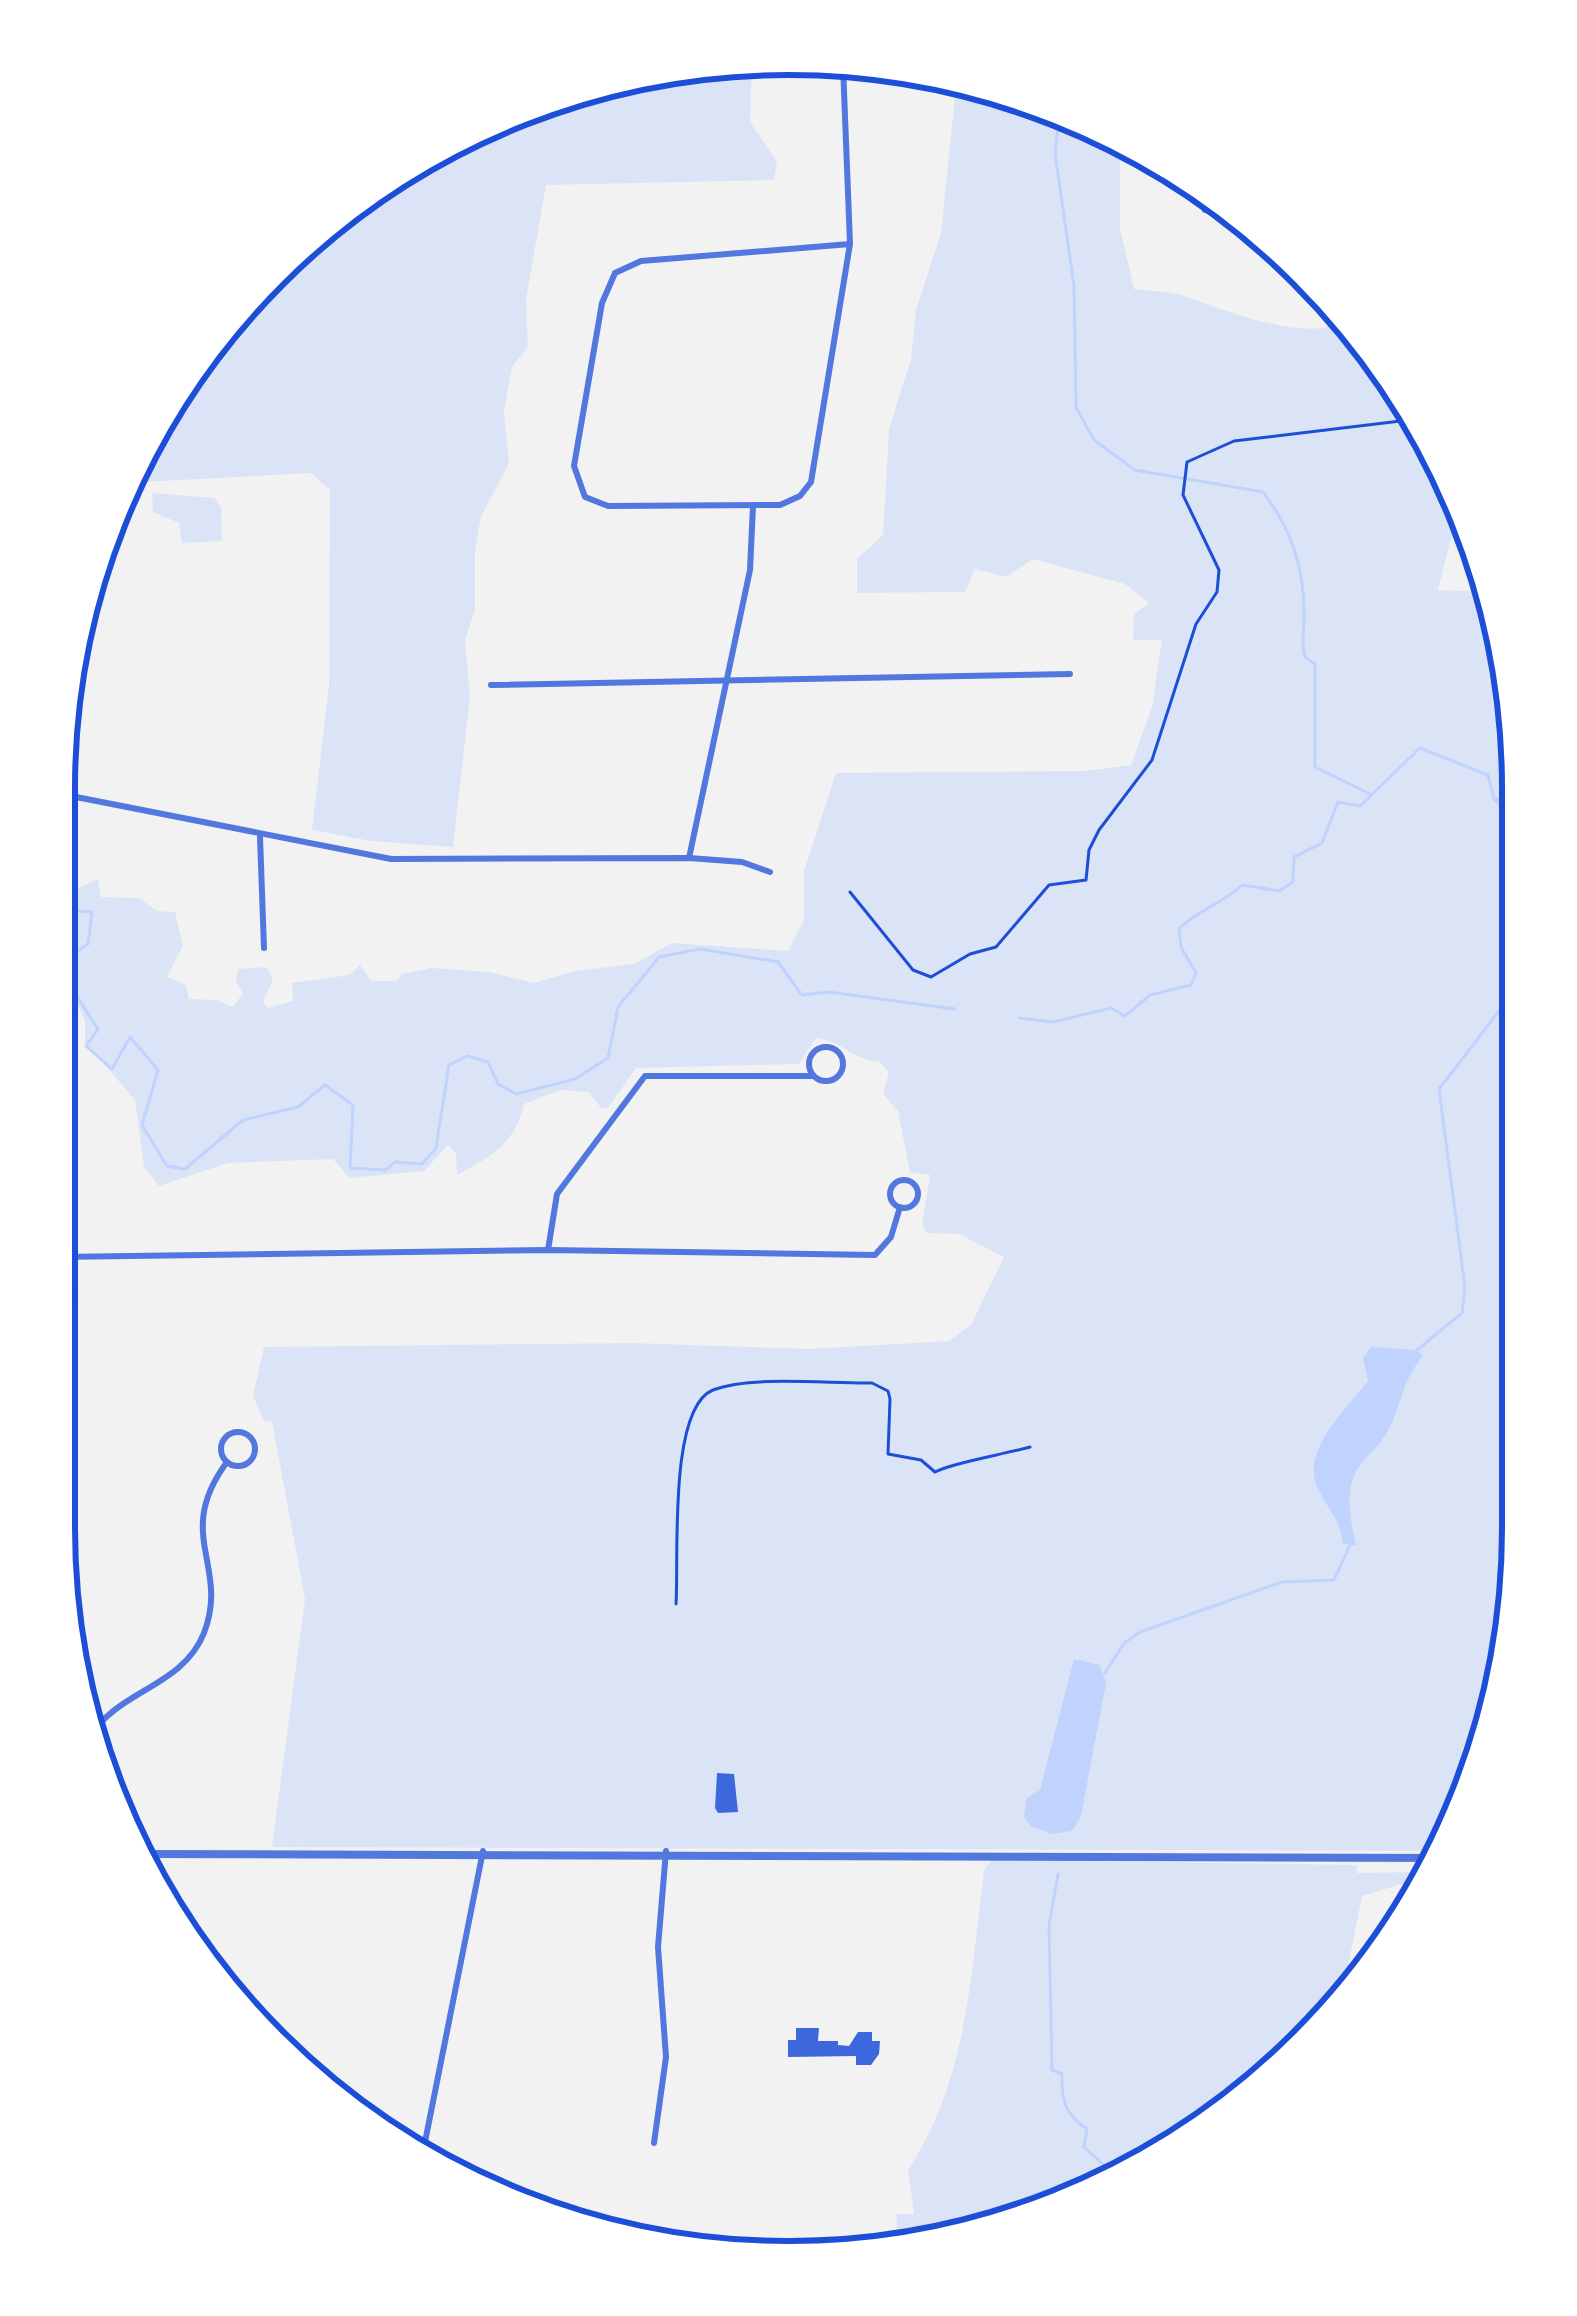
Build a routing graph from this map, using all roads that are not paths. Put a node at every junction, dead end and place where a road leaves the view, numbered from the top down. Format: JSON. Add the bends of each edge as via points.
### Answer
{"nodes":[{"id":1,"x":843,"y":78,"type":"edge"},
{"id":2,"x":850,"y":244,"type":"junction"},
{"id":3,"x":753,"y":506,"type":"junction"},
{"id":4,"x":1070,"y":674,"type":"dead end"},
{"id":5,"x":726,"y":680,"type":"junction"},
{"id":6,"x":491,"y":686,"type":"dead end"},
{"id":7,"x":75,"y":797,"type":"edge"},
{"id":8,"x":260,"y":837,"type":"junction"},
{"id":9,"x":689,"y":858,"type":"junction"},
{"id":10,"x":770,"y":872,"type":"dead end"},
{"id":11,"x":264,"y":949,"type":"dead end"},
{"id":12,"x":813,"y":1076,"type":"junction"},
{"id":13,"x":900,"y":1207,"type":"junction"},
{"id":14,"x":548,"y":1250,"type":"junction"},
{"id":15,"x":75,"y":1257,"type":"edge"},
{"id":16,"x":226,"y":1462,"type":"junction"},
{"id":17,"x":101,"y":1717,"type":"edge"},
{"id":18,"x":484,"y":1851,"type":"junction"},
{"id":19,"x":665,"y":1851,"type":"junction"},
{"id":20,"x":154,"y":1853,"type":"edge"},
{"id":21,"x":1420,"y":1858,"type":"edge"},
{"id":22,"x":425,"y":2141,"type":"edge"},
{"id":23,"x":654,"y":2143,"type":"dead end"}],
"edges":[{"from":1,"to":2,"type":"street"},
{"from":2,"to":3,"type":"street","via":[[814,475],[793,500]]},
{"from":2,"to":3,"type":"street","via":[[635,262],[604,291],[574,466],[585,497],[608,506]]},
{"from":3,"to":5,"type":"street","via":[[751,569]]},
{"from":4,"to":5,"type":"street"},
{"from":5,"to":6,"type":"street"},
{"from":5,"to":9,"type":"street"},
{"from":7,"to":8,"type":"street"},
{"from":8,"to":9,"type":"street","via":[[428,862]]},
{"from":8,"to":11,"type":"street"},
{"from":9,"to":10,"type":"street"},
{"from":12,"to":12,"type":"street","via":[[835,1078],[839,1053],[814,1051]]},
{"from":12,"to":14,"type":"street","via":[[645,1076],[557,1194]]},
{"from":13,"to":13,"type":"street","via":[[917,1196],[909,1181],[891,1190]]},
{"from":13,"to":14,"type":"street","via":[[885,1249],[875,1255]]},
{"from":14,"to":15,"type":"street"},
{"from":16,"to":16,"type":"street","via":[[252,1460],[248,1434],[226,1437]]},
{"from":16,"to":17,"type":"street","via":[[201,1507],[212,1595],[199,1644],[177,1671]]},
{"from":18,"to":19,"type":"street"},
{"from":18,"to":20,"type":"street"},
{"from":18,"to":22,"type":"street"},
{"from":19,"to":21,"type":"street"},
{"from":19,"to":23,"type":"street","via":[[658,1948],[666,2057]]}]}
